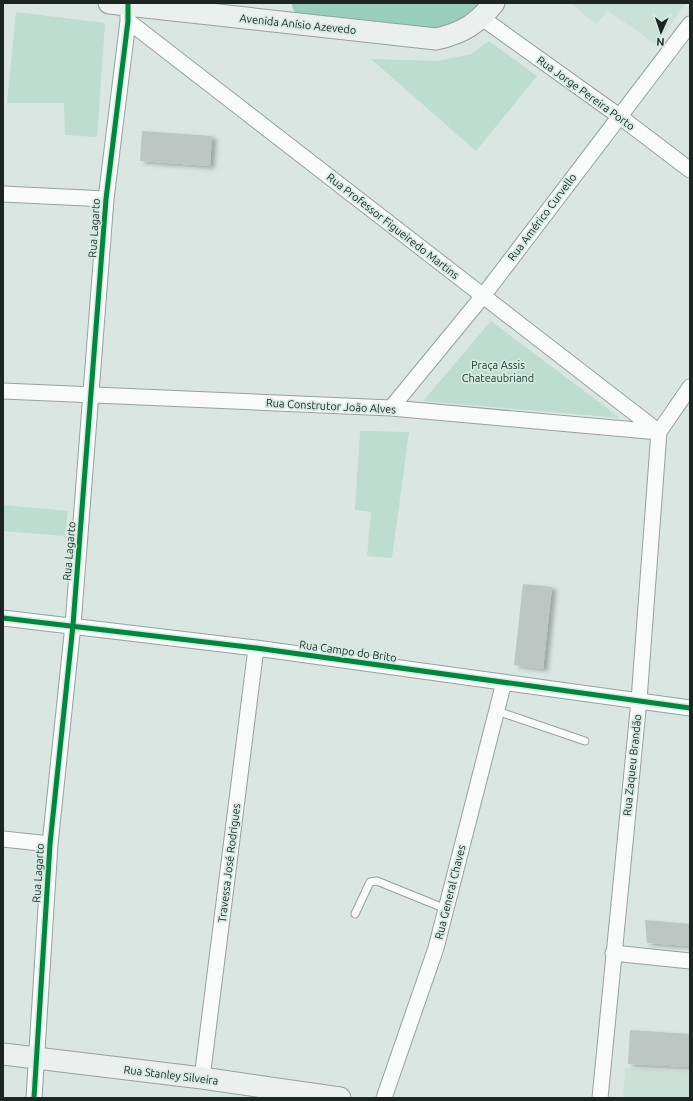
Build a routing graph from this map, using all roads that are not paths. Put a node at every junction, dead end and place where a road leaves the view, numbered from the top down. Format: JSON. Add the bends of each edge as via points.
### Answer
{"nodes":[{"id":1,"x":123,"y":8,"type":"edge"},
{"id":2,"x":488,"y":11,"type":"edge"},
{"id":3,"x":690,"y":24,"type":"edge"},
{"id":4,"x":619,"y":116,"type":"junction"},
{"id":5,"x":690,"y":170,"type":"edge"},
{"id":6,"x":3,"y":194,"type":"edge"},
{"id":7,"x":106,"y":199,"type":"junction"},
{"id":8,"x":483,"y":296,"type":"junction"},
{"id":9,"x":690,"y":386,"type":"edge"},
{"id":10,"x":3,"y":390,"type":"edge"},
{"id":11,"x":92,"y":396,"type":"junction"},
{"id":12,"x":391,"y":408,"type":"junction"},
{"id":13,"x":659,"y":432,"type":"junction"},
{"id":14,"x":3,"y":618,"type":"edge"},
{"id":15,"x":74,"y":625,"type":"junction"},
{"id":16,"x":256,"y":648,"type":"junction"},
{"id":17,"x":504,"y":682,"type":"junction"},
{"id":18,"x":639,"y":700,"type":"junction"},
{"id":19,"x":690,"y":708,"type":"edge"},
{"id":20,"x":497,"y":711,"type":"junction"},
{"id":21,"x":585,"y":741,"type":"dead end"},
{"id":22,"x":3,"y":839,"type":"edge"},
{"id":23,"x":50,"y":844,"type":"junction"},
{"id":24,"x":446,"y":909,"type":"junction"},
{"id":25,"x":355,"y":914,"type":"dead end"},
{"id":26,"x":613,"y":953,"type":"junction"},
{"id":27,"x":690,"y":961,"type":"edge"},
{"id":28,"x":3,"y":1054,"type":"edge"},
{"id":29,"x":37,"y":1059,"type":"junction"},
{"id":30,"x":202,"y":1078,"type":"junction"},
{"id":31,"x":34,"y":1098,"type":"edge"},
{"id":32,"x":340,"y":1098,"type":"edge"},
{"id":33,"x":384,"y":1098,"type":"edge"},
{"id":34,"x":600,"y":1098,"type":"edge"}],
"edges":[{"from":1,"to":2,"type":"street","name":"Avenida Anísio Azevedo","via":[[436,39],[456,35]]},
{"from":1,"to":7,"type":"street","name":"Rua Lagarto"},
{"from":1,"to":8,"type":"street","name":"Rua Professor Figueiredo Martins"},
{"from":2,"to":4,"type":"street","name":"Rua Jorge Pereira Porto"},
{"from":3,"to":4,"type":"street","name":"Rua Américo Curvello"},
{"from":4,"to":5,"type":"street","name":"Rua Jorge Pereira Porto"},
{"from":4,"to":8,"type":"street","name":"Rua Américo Curvello"},
{"from":6,"to":7,"type":"street"},
{"from":7,"to":11,"type":"street","name":"Rua Lagarto"},
{"from":8,"to":12,"type":"street","name":"Rua Américo Curvello"},
{"from":8,"to":13,"type":"street","name":"Rua Professor Figueiredo Martins"},
{"from":9,"to":13,"type":"street"},
{"from":10,"to":11,"type":"street","name":"Rua Construtor João Alves"},
{"from":11,"to":12,"type":"street","name":"Rua Construtor João Alves"},
{"from":11,"to":15,"type":"street","name":"Rua Lagarto"},
{"from":12,"to":13,"type":"street","name":"Rua Construtor João Alves"},
{"from":13,"to":18,"type":"street","name":"Rua Zaqueu Brandão"},
{"from":14,"to":15,"type":"street","name":"Rua Campo do Brito"},
{"from":15,"to":16,"type":"street","name":"Rua Campo do Brito"},
{"from":15,"to":23,"type":"street","name":"Rua Lagarto"},
{"from":16,"to":17,"type":"street","name":"Rua Campo do Brito"},
{"from":16,"to":30,"type":"street","name":"Travessa José Rodrigues"},
{"from":17,"to":18,"type":"street","name":"Rua Campo do Brito"},
{"from":17,"to":20,"type":"street","name":"Rua General Chaves"},
{"from":18,"to":19,"type":"street","name":"Rua Campo do Brito"},
{"from":18,"to":26,"type":"street","name":"Rua Zaqueu Brandão"},
{"from":20,"to":21,"type":"lane"},
{"from":20,"to":24,"type":"street","name":"Rua General Chaves"},
{"from":22,"to":23,"type":"street"},
{"from":23,"to":29,"type":"street","name":"Rua Lagarto"},
{"from":24,"to":25,"type":"lane","via":[[377,881],[370,882]]},
{"from":24,"to":33,"type":"street","name":"Rua General Chaves","via":[[436,948]]},
{"from":26,"to":27,"type":"street"},
{"from":26,"to":34,"type":"street","name":"Rua Zaqueu Brandão"},
{"from":28,"to":29,"type":"street","name":"Rua Stanley Silveira"},
{"from":29,"to":30,"type":"street","name":"Rua Stanley Silveira"},
{"from":29,"to":31,"type":"street","name":"Rua Lagarto"},
{"from":30,"to":32,"type":"street","name":"Rua Stanley Silveira"}]}
